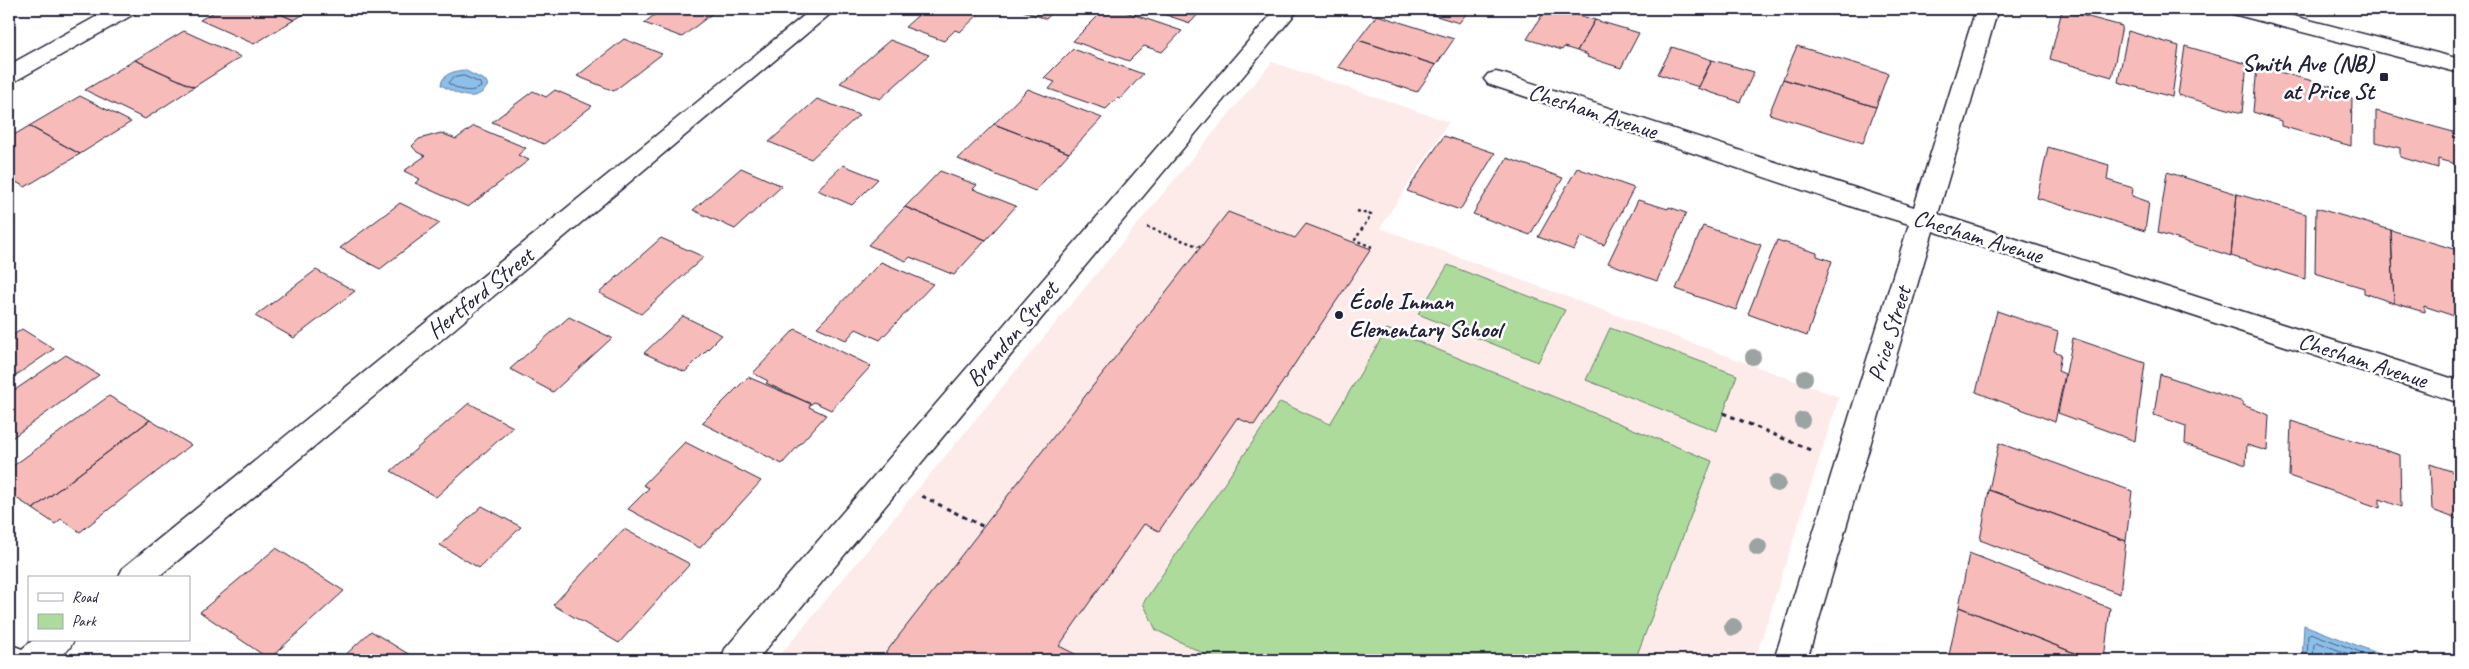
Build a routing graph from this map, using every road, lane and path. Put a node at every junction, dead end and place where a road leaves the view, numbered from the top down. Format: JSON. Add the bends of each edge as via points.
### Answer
{"nodes":[{"id":1,"x":126,"y":9,"type":"edge"},
{"id":2,"x":825,"y":9,"type":"edge"},
{"id":3,"x":1288,"y":9,"type":"edge"},
{"id":4,"x":1988,"y":9,"type":"edge"},
{"id":5,"x":2241,"y":9,"type":"edge"},
{"id":6,"x":2460,"y":66,"type":"edge"},
{"id":7,"x":9,"y":75,"type":"edge"},
{"id":8,"x":1496,"y":79,"type":"dead end"},
{"id":9,"x":1357,"y":211,"type":"dead end"},
{"id":10,"x":1923,"y":219,"type":"junction"},
{"id":11,"x":1143,"y":225,"type":"dead end"},
{"id":12,"x":1200,"y":247,"type":"dead end"},
{"id":13,"x":1372,"y":247,"type":"dead end"},
{"id":14,"x":2460,"y":392,"type":"edge"},
{"id":15,"x":1723,"y":413,"type":"dead end"},
{"id":16,"x":1813,"y":451,"type":"dead end"},
{"id":17,"x":889,"y":479,"type":"junction"},
{"id":18,"x":984,"y":527,"type":"dead end"},
{"id":19,"x":136,"y":576,"type":"edge"},
{"id":20,"x":56,"y":642,"type":"edge"},
{"id":21,"x":33,"y":660,"type":"edge"},
{"id":22,"x":737,"y":660,"type":"edge"},
{"id":23,"x":1790,"y":660,"type":"edge"}],
"edges":[{"from":1,"to":7,"type":"street"},
{"from":2,"to":19,"type":"street","name":"Hertford Street"},
{"from":3,"to":17,"type":"street","name":"Brandon Street"},
{"from":4,"to":10,"type":"street","name":"Price Street"},
{"from":5,"to":6,"type":"street"},
{"from":8,"to":10,"type":"street","name":"Chesham Avenue"},
{"from":9,"to":13,"type":"path","via":[[1370,216],[1354,240]]},
{"from":10,"to":14,"type":"street","name":"Chesham Avenue"},
{"from":10,"to":23,"type":"street","name":"Price Street"},
{"from":11,"to":12,"type":"path"},
{"from":15,"to":16,"type":"path"},
{"from":17,"to":18,"type":"path"},
{"from":17,"to":22,"type":"street","name":"Brandon Street"},
{"from":20,"to":21,"type":"street"}]}
